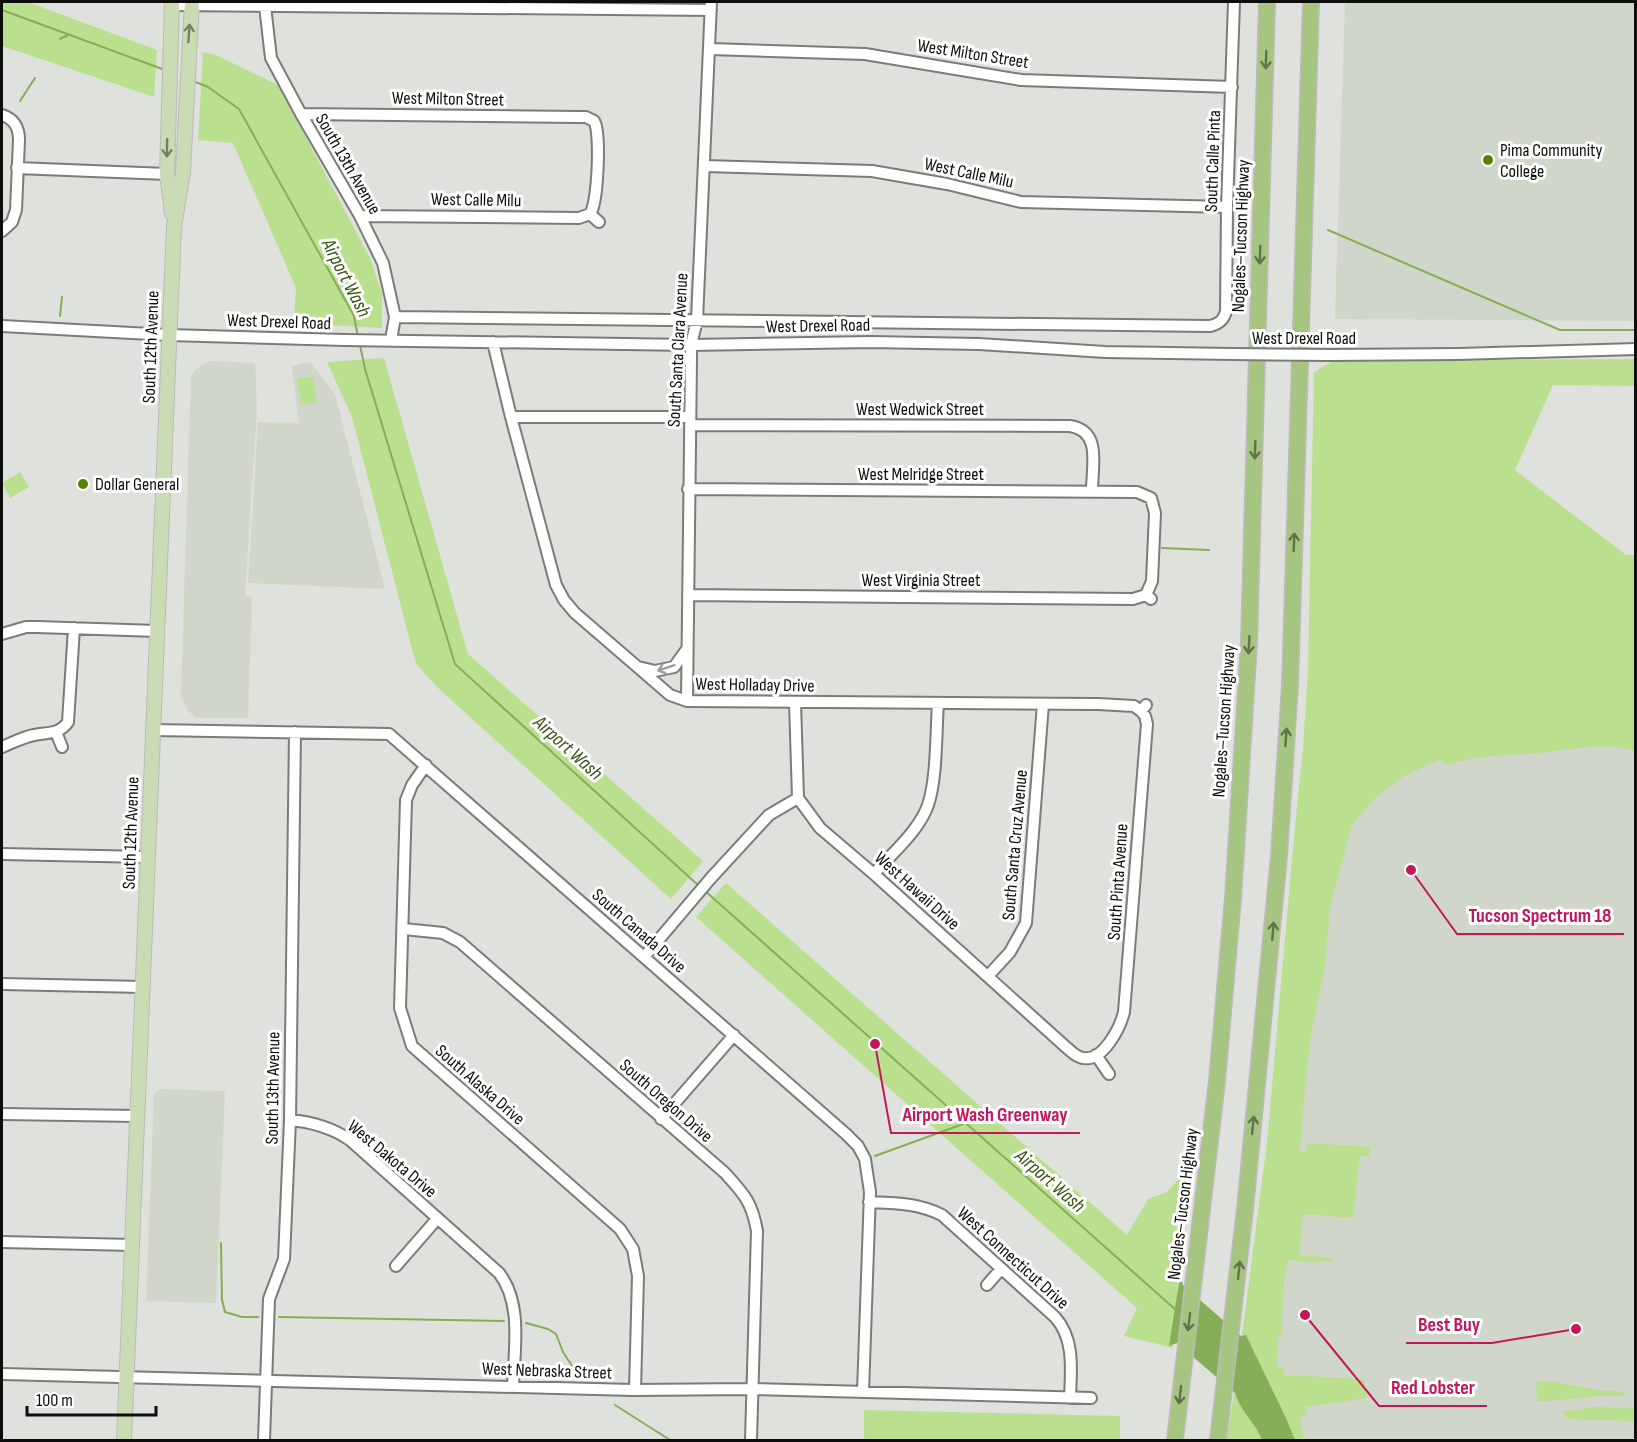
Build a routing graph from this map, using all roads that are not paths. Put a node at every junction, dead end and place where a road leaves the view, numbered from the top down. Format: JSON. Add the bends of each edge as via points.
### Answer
{"nodes":[{"id":1,"x":1234,"y":2,"type":"edge"},
{"id":2,"x":1267,"y":2,"type":"edge"},
{"id":3,"x":1311,"y":2,"type":"edge"},
{"id":4,"x":172,"y":3,"type":"edge"},
{"id":5,"x":191,"y":3,"type":"edge"},
{"id":6,"x":265,"y":6,"type":"junction"},
{"id":7,"x":711,"y":6,"type":"edge"},
{"id":8,"x":710,"y":49,"type":"junction"},
{"id":9,"x":1232,"y":87,"type":"junction"},
{"id":10,"x":301,"y":114,"type":"junction"},
{"id":11,"x":2,"y":115,"type":"edge"},
{"id":12,"x":705,"y":166,"type":"junction"},
{"id":13,"x":17,"y":168,"type":"junction"},
{"id":14,"x":166,"y":174,"type":"junction"},
{"id":15,"x":1227,"y":207,"type":"junction"},
{"id":16,"x":590,"y":214,"type":"junction"},
{"id":17,"x":360,"y":216,"type":"junction"},
{"id":18,"x":598,"y":222,"type":"dead end"},
{"id":19,"x":174,"y":227,"type":"junction"},
{"id":20,"x":6,"y":231,"type":"edge"},
{"id":21,"x":395,"y":317,"type":"junction"},
{"id":22,"x":697,"y":320,"type":"junction"},
{"id":23,"x":1222,"y":321,"type":"joint"},
{"id":24,"x":2,"y":326,"type":"edge"},
{"id":25,"x":169,"y":334,"type":"junction"},
{"id":26,"x":391,"y":340,"type":"junction"},
{"id":27,"x":493,"y":342,"type":"junction"},
{"id":28,"x":691,"y":345,"type":"junction"},
{"id":29,"x":1635,"y":349,"type":"edge"},
{"id":30,"x":511,"y":417,"type":"junction"},
{"id":31,"x":690,"y":421,"type":"junction"},
{"id":32,"x":688,"y":489,"type":"junction"},
{"id":33,"x":1092,"y":491,"type":"junction"},
{"id":34,"x":688,"y":595,"type":"junction"},
{"id":35,"x":1148,"y":597,"type":"joint"},
{"id":36,"x":74,"y":628,"type":"junction"},
{"id":37,"x":157,"y":631,"type":"junction"},
{"id":38,"x":2,"y":634,"type":"edge"},
{"id":39,"x":688,"y":646,"type":"junction"},
{"id":40,"x":635,"y":666,"type":"junction"},
{"id":41,"x":687,"y":701,"type":"junction"},
{"id":42,"x":795,"y":702,"type":"junction"},
{"id":43,"x":938,"y":703,"type":"junction"},
{"id":44,"x":1043,"y":704,"type":"junction"},
{"id":45,"x":1143,"y":708,"type":"joint"},
{"id":46,"x":60,"y":730,"type":"junction"},
{"id":47,"x":153,"y":730,"type":"junction"},
{"id":48,"x":295,"y":732,"type":"junction"},
{"id":49,"x":2,"y":747,"type":"edge"},
{"id":50,"x":62,"y":747,"type":"dead end"},
{"id":51,"x":426,"y":765,"type":"junction"},
{"id":52,"x":798,"y":798,"type":"junction"},
{"id":53,"x":2,"y":854,"type":"edge"},
{"id":54,"x":148,"y":857,"type":"junction"},
{"id":55,"x":874,"y":874,"type":"junction"},
{"id":56,"x":404,"y":929,"type":"junction"},
{"id":57,"x":644,"y":957,"type":"junction"},
{"id":58,"x":988,"y":976,"type":"junction"},
{"id":59,"x":2,"y":984,"type":"edge"},
{"id":60,"x":143,"y":987,"type":"junction"},
{"id":61,"x":734,"y":1035,"type":"junction"},
{"id":62,"x":1096,"y":1056,"type":"junction"},
{"id":63,"x":1109,"y":1074,"type":"dead end"},
{"id":64,"x":2,"y":1114,"type":"edge"},
{"id":65,"x":138,"y":1116,"type":"junction"},
{"id":66,"x":661,"y":1119,"type":"junction"},
{"id":67,"x":290,"y":1120,"type":"junction"},
{"id":68,"x":869,"y":1202,"type":"junction"},
{"id":69,"x":437,"y":1219,"type":"junction"},
{"id":70,"x":2,"y":1242,"type":"edge"},
{"id":71,"x":133,"y":1245,"type":"junction"},
{"id":72,"x":396,"y":1266,"type":"dead end"},
{"id":73,"x":1001,"y":1269,"type":"junction"},
{"id":74,"x":987,"y":1285,"type":"dead end"},
{"id":75,"x":2,"y":1374,"type":"edge"},
{"id":76,"x":126,"y":1378,"type":"junction"},
{"id":77,"x":266,"y":1381,"type":"junction"},
{"id":78,"x":513,"y":1387,"type":"junction"},
{"id":79,"x":753,"y":1389,"type":"junction"},
{"id":80,"x":635,"y":1390,"type":"junction"},
{"id":81,"x":863,"y":1392,"type":"junction"},
{"id":82,"x":1070,"y":1398,"type":"junction"},
{"id":83,"x":1091,"y":1398,"type":"dead end"},
{"id":84,"x":124,"y":1440,"type":"edge"},
{"id":85,"x":264,"y":1440,"type":"edge"},
{"id":86,"x":751,"y":1440,"type":"edge"},
{"id":87,"x":1175,"y":1440,"type":"edge"},
{"id":88,"x":1218,"y":1440,"type":"edge"}],
"edges":[{"from":1,"to":9,"type":"street","name":"South Calle Pinta"},
{"from":2,"to":87,"type":"highway","name":"Nogales–Tucson Highway","one_way":true,"via":[[1249,642],[1233,898]]},
{"from":88,"to":3,"type":"highway","one_way":true,"via":[[1272,937],[1290,685]]},
{"from":4,"to":5,"type":"street"},
{"from":4,"to":14,"type":"main road","name":"South 12th Avenue","one_way":true},
{"from":5,"to":6,"type":"street"},
{"from":19,"to":5,"type":"main road","name":"South 12th Avenue","one_way":true,"via":[[183,172]]},
{"from":6,"to":7,"type":"street"},
{"from":6,"to":10,"type":"street","name":"South 13th Avenue","via":[[271,58]]},
{"from":7,"to":8,"type":"street","name":"South Santa Clara Avenue"},
{"from":8,"to":9,"type":"street","name":"West Milton Street","via":[[865,54],[1021,80]]},
{"from":8,"to":12,"type":"street","name":"South Santa Clara Avenue"},
{"from":9,"to":15,"type":"street","name":"South Calle Pinta"},
{"from":10,"to":16,"type":"street","name":"West Milton Street","via":[[598,118],[595,202]]},
{"from":10,"to":17,"type":"street","name":"South 13th Avenue"},
{"from":11,"to":13,"type":"street","via":[[9,117],[19,131]]},
{"from":12,"to":15,"type":"street","name":"West Calle Milu","via":[[872,171],[1022,202]]},
{"from":12,"to":22,"type":"street","name":"South Santa Clara Avenue"},
{"from":13,"to":14,"type":"street"},
{"from":13,"to":20,"type":"street","via":[[16,210]]},
{"from":14,"to":19,"type":"main road","name":"South 12th Avenue"},
{"from":15,"to":23,"type":"street","name":"South Calle Pinta","via":[[1226,311]]},
{"from":16,"to":17,"type":"street","name":"West Calle Milu","via":[[579,218]]},
{"from":16,"to":18,"type":"street"},
{"from":17,"to":21,"type":"street","name":"South 13th Avenue","via":[[382,263]]},
{"from":19,"to":25,"type":"main road","name":"South 12th Avenue"},
{"from":21,"to":22,"type":"street","name":"West Drexel Road"},
{"from":21,"to":26,"type":"street","name":"South 13th Avenue"},
{"from":22,"to":23,"type":"street","name":"West Drexel Road","via":[[1209,326]]},
{"from":22,"to":28,"type":"street","name":"South Santa Clara Avenue"},
{"from":24,"to":25,"type":"street","name":"West Drexel Road"},
{"from":25,"to":26,"type":"street","name":"West Drexel Road"},
{"from":25,"to":37,"type":"main road","name":"South 12th Avenue"},
{"from":26,"to":27,"type":"street","name":"West Drexel Road"},
{"from":27,"to":28,"type":"street","name":"West Drexel Road"},
{"from":27,"to":30,"type":"street","name":"West Holladay Drive"},
{"from":28,"to":29,"type":"street","name":"West Drexel Road","bridge":true,"via":[[882,342],[1105,352],[1330,355]]},
{"from":28,"to":31,"type":"street","name":"South Santa Clara Avenue"},
{"from":30,"to":31,"type":"street","name":"West Wedwick Street"},
{"from":30,"to":40,"type":"street","name":"West Holladay Drive","via":[[556,585],[575,613]]},
{"from":31,"to":32,"type":"street","name":"South Santa Clara Avenue"},
{"from":31,"to":33,"type":"street","name":"West Wedwick Street","via":[[1091,428]]},
{"from":32,"to":33,"type":"street","name":"West Melridge Street"},
{"from":32,"to":34,"type":"street","name":"South Santa Clara Avenue"},
{"from":33,"to":35,"type":"street","name":"West Melridge Street","via":[[1154,495],[1152,581]]},
{"from":34,"to":35,"type":"street","name":"West Virginia Street"},
{"from":34,"to":39,"type":"street","name":"South Santa Clara Avenue"},
{"from":36,"to":37,"type":"street"},
{"from":36,"to":38,"type":"street","via":[[26,627]]},
{"from":36,"to":46,"type":"street","via":[[70,715]]},
{"from":37,"to":47,"type":"main road","name":"South 12th Avenue"},
{"from":39,"to":40,"type":"street","one_way":true,"via":[[674,667],[656,671]]},
{"from":39,"to":41,"type":"street","name":"South Santa Clara Avenue"},
{"from":40,"to":41,"type":"street","name":"West Holladay Drive","via":[[663,690]]},
{"from":41,"to":42,"type":"street","name":"West Holladay Drive"},
{"from":42,"to":43,"type":"street","name":"West Holladay Drive"},
{"from":42,"to":52,"type":"street"},
{"from":43,"to":44,"type":"street","name":"West Holladay Drive"},
{"from":43,"to":55,"type":"street","via":[[928,806],[910,834]]},
{"from":44,"to":45,"type":"street","name":"West Holladay Drive"},
{"from":44,"to":58,"type":"street","name":"South Santa Cruz Avenue","via":[[1026,923],[1010,952]]},
{"from":45,"to":62,"type":"street","name":"South Pinta Avenue","via":[[1147,724],[1124,1012],[1108,1043]]},
{"from":46,"to":49,"type":"street"},
{"from":46,"to":50,"type":"street"},
{"from":47,"to":48,"type":"street","name":"South Canada Drive"},
{"from":47,"to":54,"type":"main road","name":"South 12th Avenue"},
{"from":48,"to":51,"type":"street","name":"South Canada Drive","via":[[389,734]]},
{"from":48,"to":67,"type":"street","name":"South 13th Avenue"},
{"from":51,"to":56,"type":"street","name":"South Alaska Drive","via":[[406,800]]},
{"from":51,"to":57,"type":"street","name":"South Canada Drive"},
{"from":52,"to":55,"type":"street","name":"West Hawaii Drive","via":[[820,828]]},
{"from":52,"to":57,"type":"street","via":[[769,815]]},
{"from":53,"to":54,"type":"street"},
{"from":54,"to":60,"type":"main road","name":"South 12th Avenue"},
{"from":55,"to":58,"type":"street","name":"West Hawaii Drive"},
{"from":56,"to":66,"type":"street","name":"South Oregon Drive","via":[[443,933],[460,942]]},
{"from":56,"to":80,"type":"street","name":"South Alaska Drive","via":[[400,1008],[412,1046],[620,1229],[633,1249],[638,1276]]},
{"from":57,"to":61,"type":"street","name":"South Canada Drive"},
{"from":58,"to":62,"type":"street","name":"West Hawaii Drive","via":[[1076,1055],[1084,1059]]},
{"from":59,"to":60,"type":"street"},
{"from":60,"to":65,"type":"main road","name":"South 12th Avenue"},
{"from":61,"to":66,"type":"street"},
{"from":61,"to":68,"type":"street","name":"South Canada Drive","via":[[858,1146],[865,1160]]},
{"from":62,"to":63,"type":"street"},
{"from":64,"to":65,"type":"street"},
{"from":65,"to":71,"type":"main road","name":"South 12th Avenue"},
{"from":66,"to":79,"type":"street","name":"South Oregon Drive","via":[[725,1173],[752,1208],[757,1231]]},
{"from":67,"to":69,"type":"street","name":"West Dakota Drive","via":[[313,1122],[350,1140]]},
{"from":67,"to":77,"type":"street","name":"South 13th Avenue","via":[[284,1259],[269,1299]]},
{"from":68,"to":73,"type":"street","name":"West Connecticut Drive","via":[[926,1207],[942,1215]]},
{"from":68,"to":81,"type":"street","name":"South Canada Drive"},
{"from":69,"to":72,"type":"street","name":"West Dakota Drive"},
{"from":69,"to":78,"type":"street","name":"West Dakota Drive","via":[[499,1273],[510,1289],[514,1307]]},
{"from":70,"to":71,"type":"street"},
{"from":71,"to":76,"type":"main road","name":"South 12th Avenue"},
{"from":73,"to":74,"type":"street"},
{"from":73,"to":82,"type":"street","name":"West Connecticut Drive","via":[[1055,1317],[1066,1333],[1071,1355]]},
{"from":75,"to":76,"type":"street","name":"West Nebraska Street"},
{"from":76,"to":77,"type":"street","name":"West Nebraska Street"},
{"from":76,"to":84,"type":"main road","name":"South 12th Avenue"},
{"from":77,"to":78,"type":"street","name":"West Nebraska Street"},
{"from":77,"to":85,"type":"street","name":"South 13th Avenue"},
{"from":78,"to":80,"type":"street","name":"West Nebraska Street"},
{"from":79,"to":80,"type":"street","name":"West Nebraska Street"},
{"from":79,"to":81,"type":"street","name":"West Nebraska Street"},
{"from":79,"to":86,"type":"street","name":"South Oregon Drive"},
{"from":81,"to":82,"type":"street","name":"West Nebraska Street"},
{"from":82,"to":83,"type":"street","name":"West Nebraska Street"}]}
